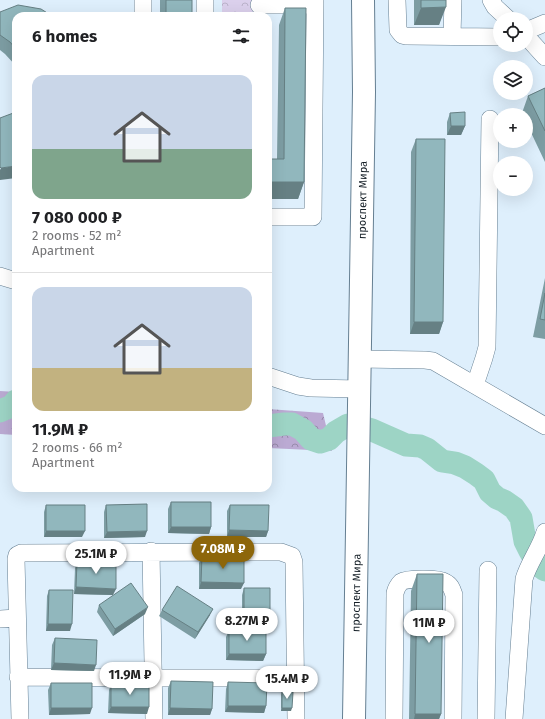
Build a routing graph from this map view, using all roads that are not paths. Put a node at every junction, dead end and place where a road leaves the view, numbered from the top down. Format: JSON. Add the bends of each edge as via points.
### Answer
{"nodes":[{"id":1,"x":143,"y":0,"type":"edge"},
{"id":2,"x":205,"y":0,"type":"edge"},
{"id":3,"x":363,"y":0,"type":"edge"},
{"id":4,"x":397,"y":0,"type":"edge"},
{"id":5,"x":453,"y":0,"type":"edge"},
{"id":6,"x":491,"y":0,"type":"edge"},
{"id":7,"x":315,"y":3,"type":"edge"},
{"id":8,"x":259,"y":7,"type":"edge"},
{"id":9,"x":143,"y":12,"type":"edge"},
{"id":10,"x":205,"y":12,"type":"edge"},
{"id":11,"x":500,"y":12,"type":"edge"},
{"id":12,"x":545,"y":22,"type":"edge"},
{"id":13,"x":533,"y":28,"type":"edge"},
{"id":14,"x":452,"y":36,"type":"junction"},
{"id":15,"x":493,"y":37,"type":"edge"},
{"id":16,"x":533,"y":44,"type":"edge"},
{"id":17,"x":545,"y":57,"type":"edge"},
{"id":18,"x":490,"y":119,"type":"dead end"},
{"id":19,"x":272,"y":217,"type":"edge"},
{"id":20,"x":0,"y":276,"type":"edge"},
{"id":21,"x":12,"y":280,"type":"edge"},
{"id":22,"x":359,"y":359,"type":"junction"},
{"id":23,"x":272,"y":377,"type":"edge"},
{"id":24,"x":475,"y":385,"type":"junction"},
{"id":25,"x":359,"y":394,"type":"junction"},
{"id":26,"x":545,"y":426,"type":"edge"},
{"id":27,"x":543,"y":538,"type":"edge"},
{"id":28,"x":151,"y":551,"type":"junction"},
{"id":29,"x":488,"y":570,"type":"dead end"},
{"id":30,"x":0,"y":618,"type":"edge"},
{"id":31,"x":17,"y":618,"type":"junction"},
{"id":32,"x":18,"y":677,"type":"junction"},
{"id":33,"x":154,"y":678,"type":"junction"},
{"id":34,"x":296,"y":678,"type":"junction"},
{"id":35,"x":20,"y":719,"type":"edge"},
{"id":36,"x":154,"y":719,"type":"edge"},
{"id":37,"x":296,"y":719,"type":"edge"},
{"id":38,"x":354,"y":719,"type":"edge"},
{"id":39,"x":394,"y":719,"type":"edge"},
{"id":40,"x":453,"y":719,"type":"edge"},
{"id":41,"x":486,"y":719,"type":"edge"},
{"id":42,"x":514,"y":719,"type":"edge"}],
"edges":[{"from":1,"to":9,"type":"street"},
{"from":2,"to":10,"type":"street"},
{"from":3,"to":22,"type":"main road","name":"проспект Мира","via":[[364,92]]},
{"from":4,"to":14,"type":"street","via":[[398,30],[402,35]]},
{"from":5,"to":14,"type":"street"},
{"from":6,"to":11,"type":"street"},
{"from":7,"to":8,"type":"street"},
{"from":7,"to":19,"type":"street","via":[[312,216]]},
{"from":12,"to":13,"type":"street"},
{"from":14,"to":15,"type":"street"},
{"from":16,"to":17,"type":"street"},
{"from":18,"to":24,"type":"street","via":[[487,347]]},
{"from":20,"to":21,"type":"street"},
{"from":22,"to":24,"type":"street","via":[[433,361]]},
{"from":22,"to":25,"type":"main road","name":"проспект Мира"},
{"from":23,"to":25,"type":"street","via":[[298,386]]},
{"from":24,"to":26,"type":"street"},
{"from":25,"to":38,"type":"main road","name":"проспект Мира"},
{"from":27,"to":42,"type":"street","via":[[527,570],[522,593]]},
{"from":28,"to":31,"type":"street","via":[[17,555]]},
{"from":28,"to":33,"type":"street"},
{"from":28,"to":34,"type":"street","via":[[281,552],[292,556]]},
{"from":29,"to":41,"type":"street"},
{"from":30,"to":31,"type":"street"},
{"from":31,"to":32,"type":"street"},
{"from":32,"to":33,"type":"street"},
{"from":32,"to":35,"type":"street"},
{"from":33,"to":34,"type":"street"},
{"from":33,"to":36,"type":"street"},
{"from":34,"to":37,"type":"street"},
{"from":39,"to":40,"type":"street","via":[[395,593],[397,587],[407,580],[439,580],[452,587]]}]}
